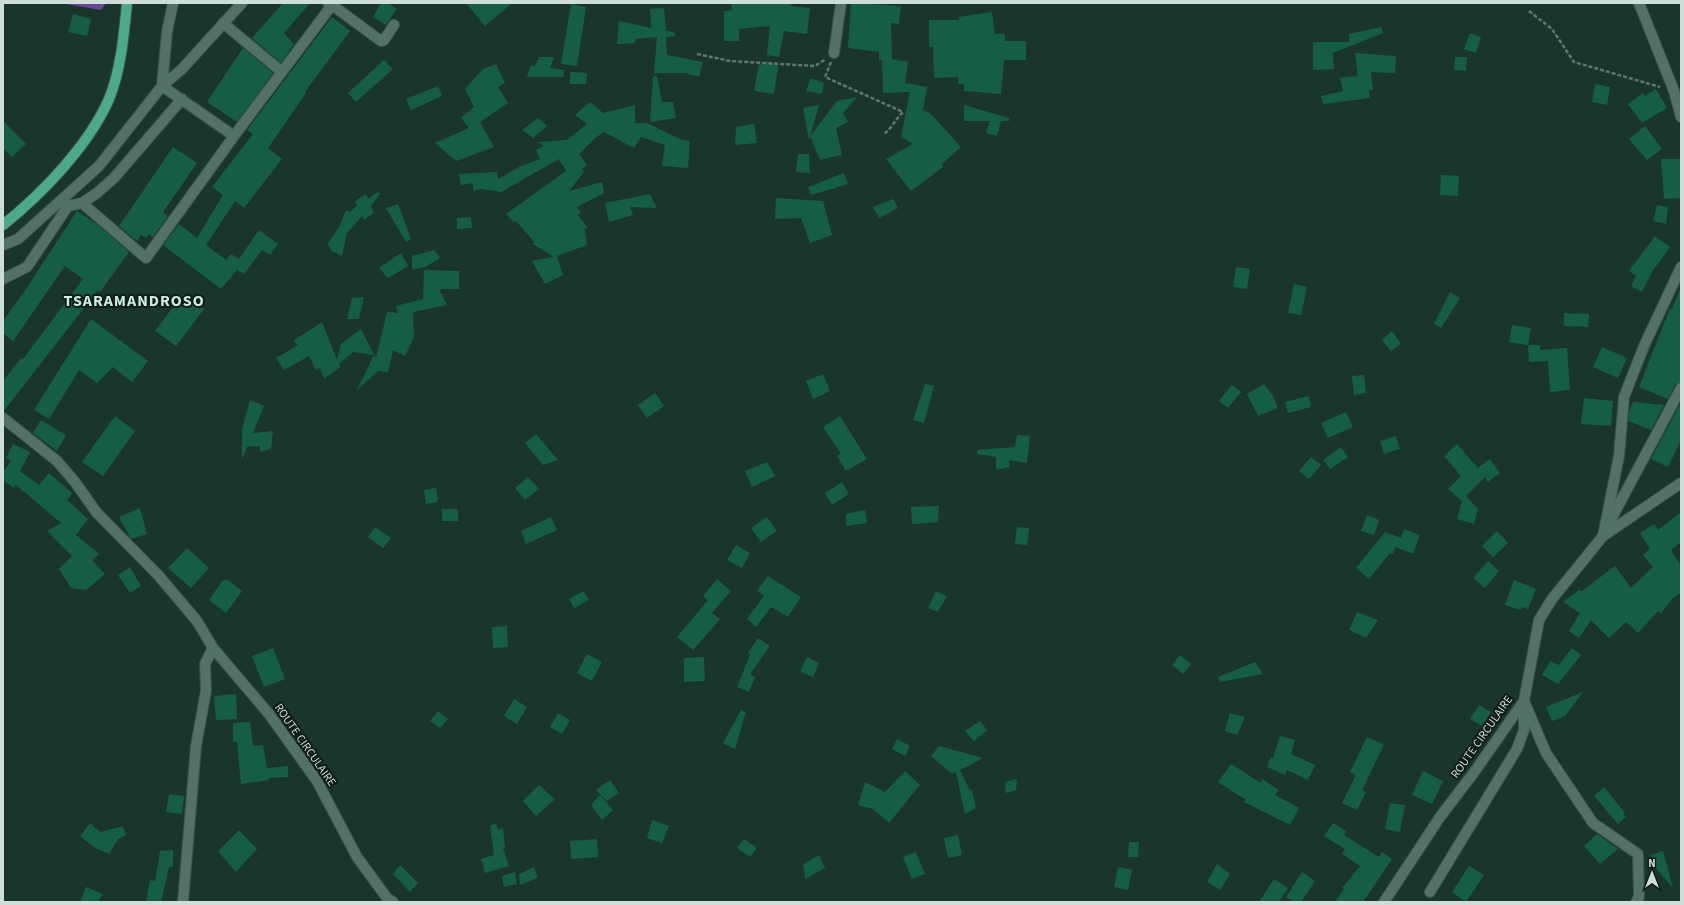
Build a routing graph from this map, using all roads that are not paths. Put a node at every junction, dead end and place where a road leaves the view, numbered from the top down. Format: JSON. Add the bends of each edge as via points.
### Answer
{"nodes":[{"id":1,"x":127,"y":3,"type":"edge"},
{"id":2,"x":173,"y":3,"type":"edge"},
{"id":3,"x":242,"y":3,"type":"edge"},
{"id":4,"x":841,"y":3,"type":"edge"},
{"id":5,"x":1639,"y":3,"type":"edge"},
{"id":6,"x":330,"y":4,"type":"edge"},
{"id":7,"x":223,"y":23,"type":"junction"},
{"id":8,"x":394,"y":25,"type":"dead end"},
{"id":9,"x":834,"y":53,"type":"road end"},
{"id":10,"x":282,"y":72,"type":"junction"},
{"id":11,"x":162,"y":86,"type":"junction"},
{"id":12,"x":182,"y":100,"type":"junction"},
{"id":13,"x":1681,"y":117,"type":"edge"},
{"id":14,"x":234,"y":136,"type":"junction"},
{"id":15,"x":82,"y":203,"type":"junction"},
{"id":16,"x":3,"y":225,"type":"edge"},
{"id":17,"x":3,"y":246,"type":"edge"},
{"id":18,"x":1681,"y":268,"type":"edge"},
{"id":19,"x":3,"y":279,"type":"edge"},
{"id":20,"x":1681,"y":388,"type":"edge"},
{"id":21,"x":3,"y":418,"type":"edge"},
{"id":22,"x":1681,"y":483,"type":"edge"},
{"id":23,"x":1603,"y":536,"type":"junction"},
{"id":24,"x":213,"y":648,"type":"junction"},
{"id":25,"x":1524,"y":701,"type":"junction"},
{"id":26,"x":1430,"y":892,"type":"dead end"},
{"id":27,"x":183,"y":902,"type":"edge"},
{"id":28,"x":393,"y":902,"type":"edge"},
{"id":29,"x":1384,"y":902,"type":"edge"},
{"id":30,"x":1636,"y":902,"type":"edge"}],
"edges":[{"from":1,"to":16,"type":"main road","via":[[123,46],[109,98],[95,127],[54,176]]},
{"from":2,"to":11,"type":"street","via":[[167,32]]},
{"from":3,"to":7,"type":"street"},
{"from":4,"to":9,"type":"street"},
{"from":5,"to":13,"type":"street","via":[[1674,91]]},
{"from":6,"to":8,"type":"street","via":[[381,41]]},
{"from":6,"to":10,"type":"street"},
{"from":7,"to":10,"type":"street"},
{"from":7,"to":11,"type":"street","via":[[182,69]]},
{"from":10,"to":14,"type":"street"},
{"from":11,"to":12,"type":"street"},
{"from":11,"to":17,"type":"street","via":[[99,166],[18,239]]},
{"from":12,"to":14,"type":"street"},
{"from":12,"to":15,"type":"street","via":[[114,178]]},
{"from":14,"to":15,"type":"street","via":[[146,258]]},
{"from":15,"to":19,"type":"street","via":[[68,206],[27,268]]},
{"from":18,"to":23,"type":"street","via":[[1644,346],[1624,397],[1619,456]]},
{"from":20,"to":23,"type":"street"},
{"from":21,"to":24,"type":"street","name":"ROUTE CIRCULAIRE","via":[[58,461],[97,513],[158,575],[197,621]]},
{"from":22,"to":23,"type":"street","name":"ROUTE CIRCULAIRE"},
{"from":23,"to":25,"type":"street","name":"ROUTE CIRCULAIRE","via":[[1552,599],[1539,620]]},
{"from":24,"to":27,"type":"street","via":[[205,664],[206,691],[196,746]]},
{"from":24,"to":28,"type":"street","name":"ROUTE CIRCULAIRE","via":[[278,726],[317,781],[357,856],[387,898]]},
{"from":25,"to":26,"type":"street","via":[[1524,730],[1517,749]]},
{"from":25,"to":29,"type":"street","name":"ROUTE CIRCULAIRE","via":[[1440,816]]},
{"from":25,"to":30,"type":"street","via":[[1546,753],[1593,823],[1638,854]]}]}
